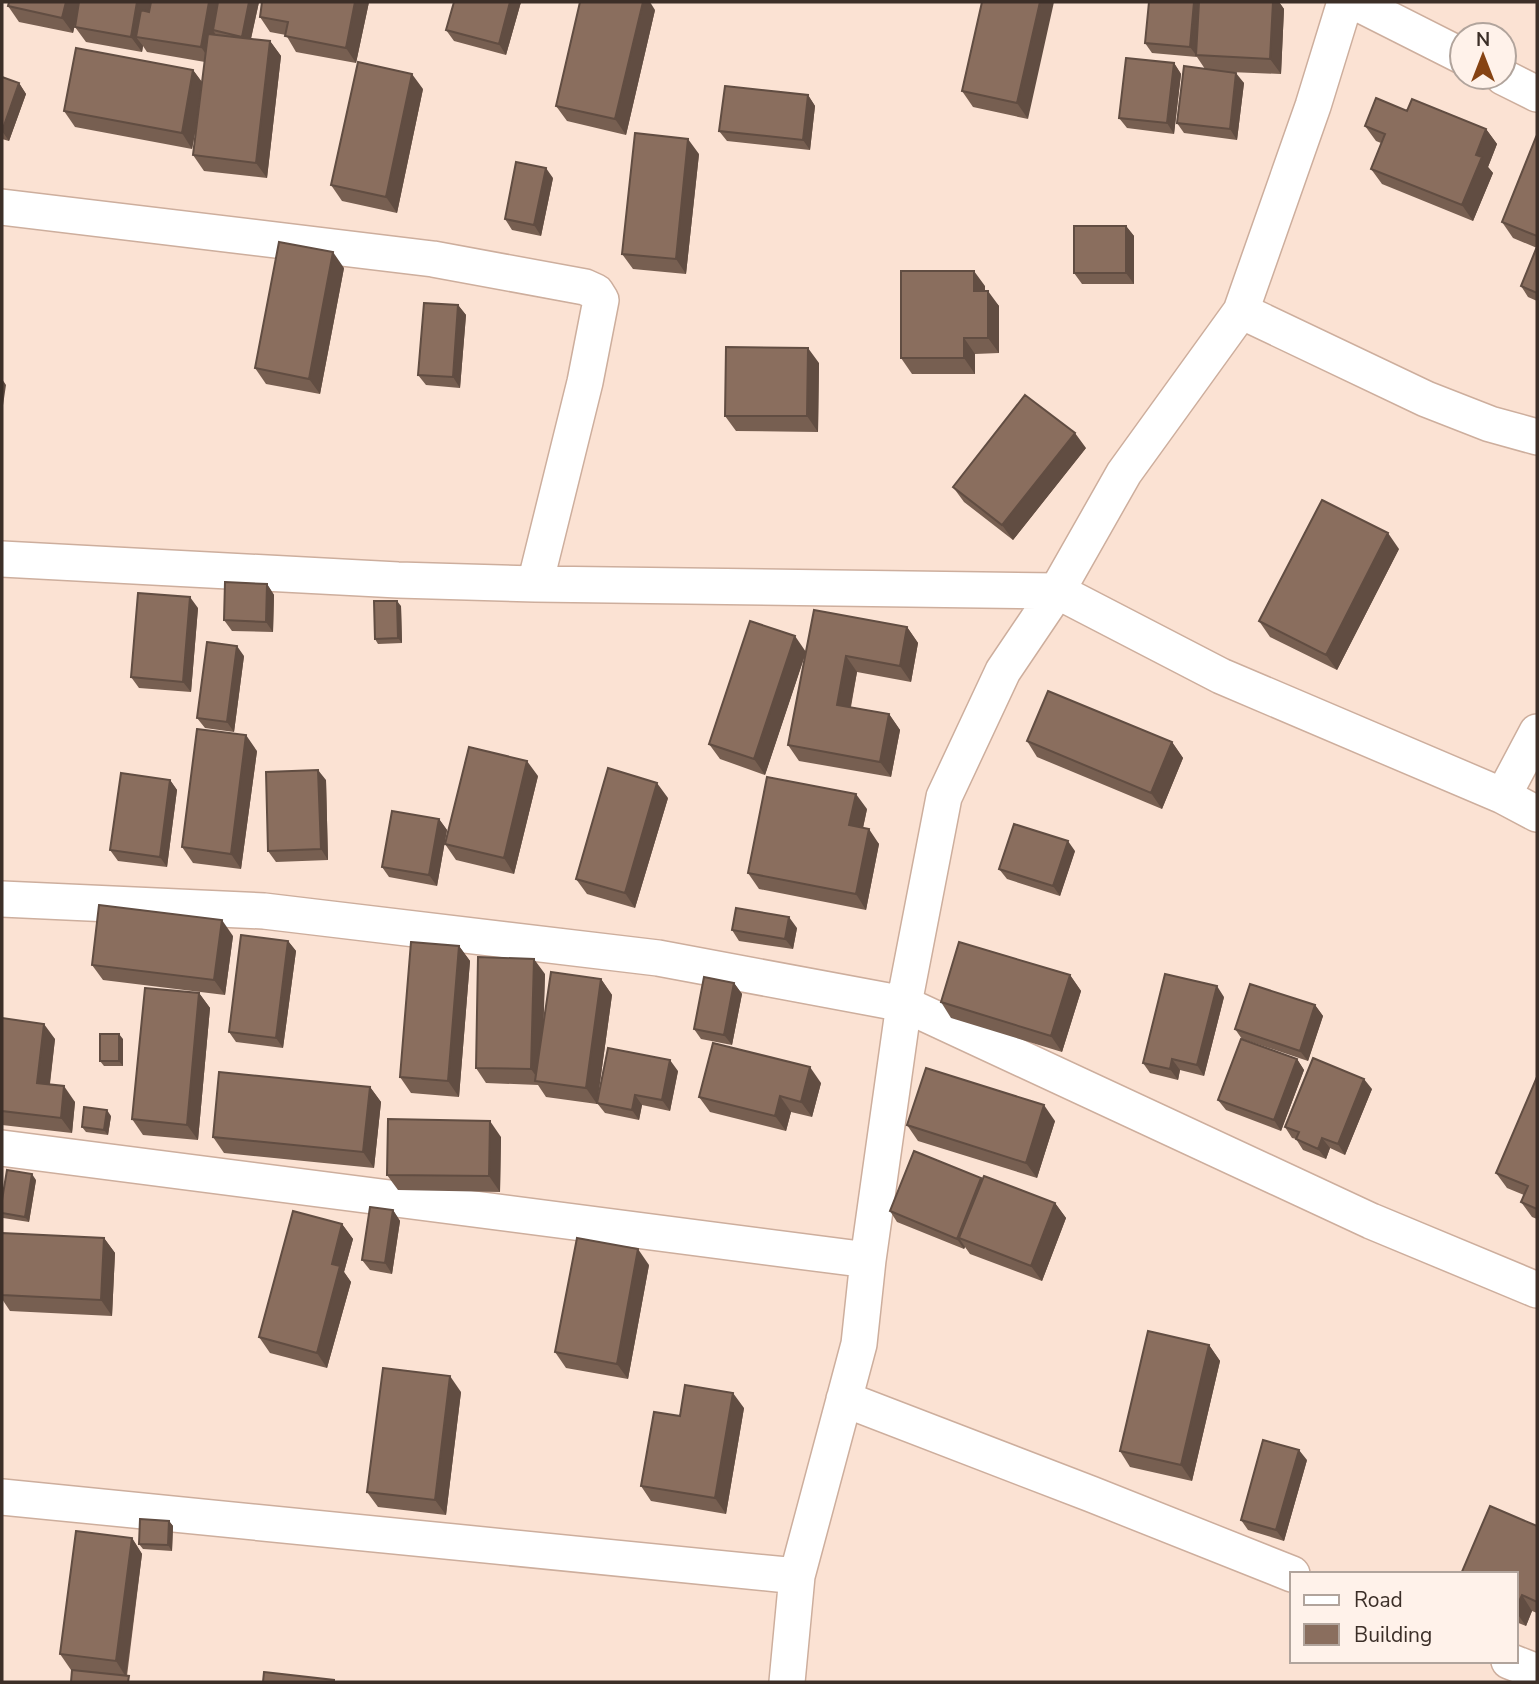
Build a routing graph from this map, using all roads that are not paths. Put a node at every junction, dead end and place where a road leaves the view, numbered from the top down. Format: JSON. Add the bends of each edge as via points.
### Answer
{"nodes":[{"id":1,"x":1345,"y":2,"type":"edge"},
{"id":2,"x":1355,"y":2,"type":"edge"},
{"id":3,"x":1448,"y":49,"type":"edge"},
{"id":4,"x":1518,"y":84,"type":"edge"},
{"id":5,"x":1537,"y":94,"type":"edge"},
{"id":6,"x":2,"y":206,"type":"edge"},
{"id":7,"x":1241,"y":312,"type":"junction"},
{"id":8,"x":1537,"y":437,"type":"edge"},
{"id":9,"x":2,"y":559,"type":"edge"},
{"id":10,"x":535,"y":584,"type":"junction"},
{"id":11,"x":1057,"y":591,"type":"junction"},
{"id":12,"x":1537,"y":732,"type":"edge"},
{"id":13,"x":1503,"y":796,"type":"junction"},
{"id":14,"x":1537,"y":814,"type":"edge"},
{"id":15,"x":2,"y":899,"type":"edge"},
{"id":16,"x":904,"y":1004,"type":"junction"},
{"id":17,"x":2,"y":1148,"type":"edge"},
{"id":18,"x":868,"y":1260,"type":"junction"},
{"id":19,"x":1537,"y":1290,"type":"edge"},
{"id":20,"x":844,"y":1399,"type":"junction"},
{"id":21,"x":2,"y":1496,"type":"edge"},
{"id":22,"x":1290,"y":1573,"type":"edge"},
{"id":23,"x":797,"y":1576,"type":"junction"},
{"id":24,"x":1514,"y":1663,"type":"edge"},
{"id":25,"x":1537,"y":1672,"type":"edge"},
{"id":26,"x":787,"y":1682,"type":"edge"}],
"edges":[{"from":1,"to":7,"type":"street"},
{"from":2,"to":3,"type":"street"},
{"from":4,"to":5,"type":"street"},
{"from":6,"to":10,"type":"street","via":[[433,259],[596,292],[601,300],[585,382]]},
{"from":7,"to":8,"type":"street","via":[[1426,398]]},
{"from":7,"to":11,"type":"street","via":[[1125,473]]},
{"from":9,"to":10,"type":"street"},
{"from":10,"to":11,"type":"street"},
{"from":11,"to":13,"type":"street","via":[[1221,676]]},
{"from":11,"to":16,"type":"street","via":[[1003,671],[944,797]]},
{"from":12,"to":13,"type":"street"},
{"from":13,"to":14,"type":"street"},
{"from":15,"to":16,"type":"street","via":[[264,911],[658,958]]},
{"from":16,"to":18,"type":"street"},
{"from":16,"to":19,"type":"street","via":[[1371,1221]]},
{"from":17,"to":18,"type":"street"},
{"from":18,"to":20,"type":"street","via":[[859,1344]]},
{"from":20,"to":22,"type":"street"},
{"from":20,"to":23,"type":"street"},
{"from":21,"to":23,"type":"street"},
{"from":23,"to":26,"type":"street"},
{"from":24,"to":25,"type":"street"}]}
